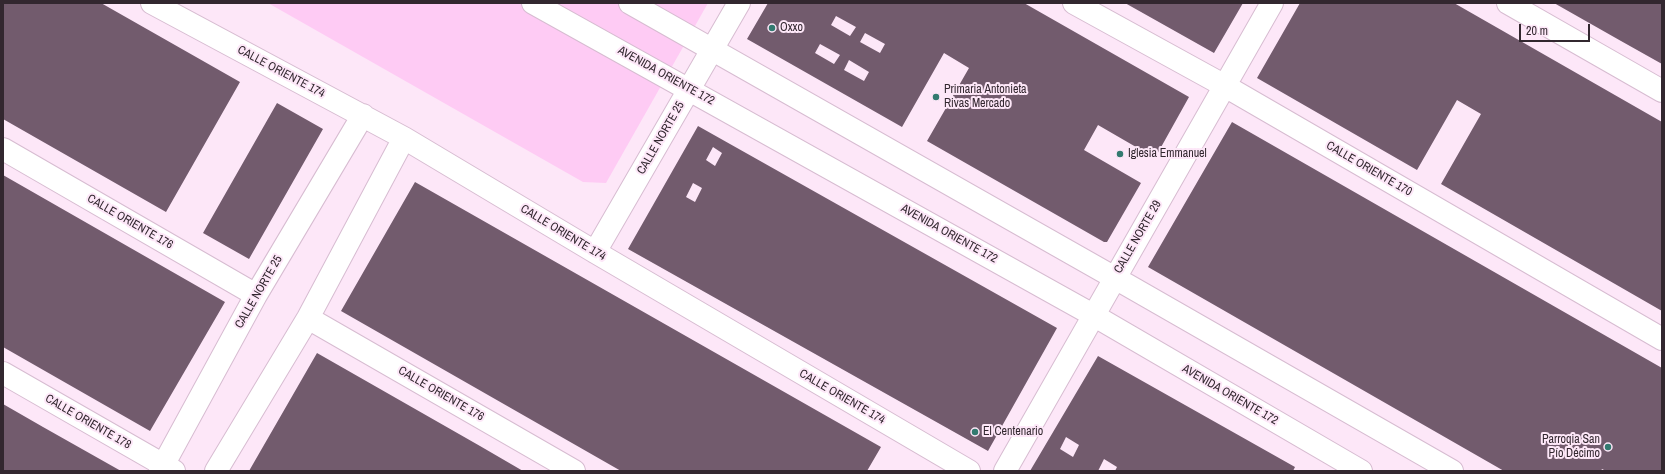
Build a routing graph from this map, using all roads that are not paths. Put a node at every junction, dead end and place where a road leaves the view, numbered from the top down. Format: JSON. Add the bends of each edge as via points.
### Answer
{"nodes":[{"id":1,"x":533,"y":3,"type":"edge"},
{"id":2,"x":630,"y":3,"type":"edge"},
{"id":3,"x":739,"y":3,"type":"edge"},
{"id":4,"x":1074,"y":3,"type":"edge"},
{"id":5,"x":1272,"y":3,"type":"edge"},
{"id":6,"x":1508,"y":3,"type":"edge"},
{"id":7,"x":162,"y":6,"type":"edge"},
{"id":8,"x":713,"y":49,"type":"junction"},
{"id":9,"x":1225,"y":86,"type":"junction"},
{"id":10,"x":689,"y":89,"type":"junction"},
{"id":11,"x":1662,"y":91,"type":"edge"},
{"id":12,"x":363,"y":115,"type":"junction"},
{"id":13,"x":404,"y":138,"type":"junction"},
{"id":14,"x":3,"y":149,"type":"edge"},
{"id":15,"x":595,"y":252,"type":"junction"},
{"id":16,"x":1115,"y":278,"type":"junction"},
{"id":17,"x":256,"y":295,"type":"junction"},
{"id":18,"x":1093,"y":315,"type":"junction"},
{"id":19,"x":308,"y":318,"type":"junction"},
{"id":20,"x":1662,"y":339,"type":"edge"},
{"id":21,"x":3,"y":373,"type":"edge"},
{"id":22,"x":166,"y":469,"type":"edge"},
{"id":23,"x":216,"y":471,"type":"edge"},
{"id":24,"x":574,"y":471,"type":"edge"},
{"id":25,"x":969,"y":471,"type":"edge"},
{"id":26,"x":1005,"y":471,"type":"edge"},
{"id":27,"x":1361,"y":471,"type":"edge"},
{"id":28,"x":1452,"y":471,"type":"edge"}],
"edges":[{"from":1,"to":10,"type":"street","name":"AVENIDA ORIENTE 172"},
{"from":2,"to":8,"type":"street"},
{"from":3,"to":8,"type":"street","name":"CALLE NORTE 25"},
{"from":4,"to":9,"type":"street","name":"CALLE ORIENTE 170"},
{"from":5,"to":9,"type":"street","name":"CALLE NORTE 29"},
{"from":6,"to":11,"type":"street"},
{"from":7,"to":12,"type":"street","name":"CALLE ORIENTE 174"},
{"from":8,"to":10,"type":"street","name":"CALLE NORTE 25"},
{"from":8,"to":16,"type":"street"},
{"from":9,"to":16,"type":"street","name":"CALLE NORTE 29"},
{"from":9,"to":20,"type":"street","name":"CALLE ORIENTE 170"},
{"from":10,"to":15,"type":"street","name":"CALLE NORTE 25"},
{"from":10,"to":18,"type":"street","name":"AVENIDA ORIENTE 172"},
{"from":12,"to":13,"type":"street","name":"CALLE ORIENTE 174"},
{"from":12,"to":17,"type":"street","name":"CALLE NORTE 25"},
{"from":13,"to":15,"type":"street","name":"CALLE ORIENTE 174"},
{"from":13,"to":19,"type":"street"},
{"from":14,"to":17,"type":"street","name":"CALLE ORIENTE 176"},
{"from":15,"to":25,"type":"street","name":"CALLE ORIENTE 174"},
{"from":16,"to":18,"type":"street","name":"CALLE NORTE 29"},
{"from":16,"to":28,"type":"street"},
{"from":17,"to":22,"type":"street","name":"CALLE NORTE 25"},
{"from":18,"to":26,"type":"street","name":"CALLE NORTE 29"},
{"from":18,"to":27,"type":"street","name":"AVENIDA ORIENTE 172"},
{"from":19,"to":23,"type":"street"},
{"from":19,"to":24,"type":"street","name":"CALLE ORIENTE 176"},
{"from":21,"to":22,"type":"street","name":"CALLE ORIENTE 178"}]}
